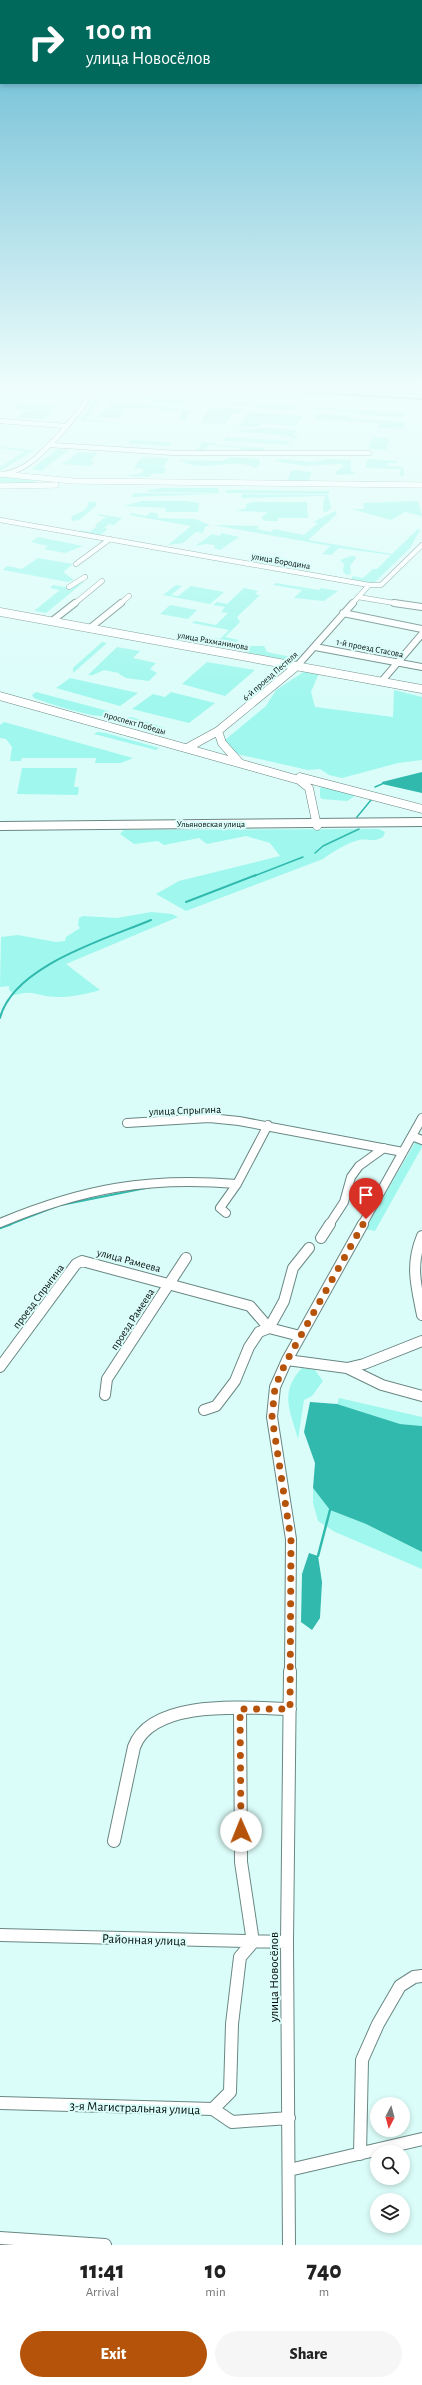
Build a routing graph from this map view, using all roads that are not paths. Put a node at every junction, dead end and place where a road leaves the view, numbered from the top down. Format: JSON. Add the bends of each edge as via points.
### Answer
{"nodes":[{"id":1,"x":0,"y":520,"type":"edge"},
{"id":2,"x":110,"y":539,"type":"junction"},
{"id":3,"x":422,"y":545,"type":"edge"},
{"id":4,"x":76,"y":564,"type":"dead end"},
{"id":5,"x":85,"y":577,"type":"dead end"},
{"id":6,"x":102,"y":581,"type":"dead end"},
{"id":7,"x":369,"y":585,"type":"junction"},
{"id":8,"x":70,"y":587,"type":"dead end"},
{"id":9,"x":129,"y":596,"type":"dead end"},
{"id":10,"x":358,"y":597,"type":"junction"},
{"id":11,"x":422,"y":607,"type":"edge"},
{"id":12,"x":0,"y":612,"type":"edge"},
{"id":13,"x":343,"y":613,"type":"junction"},
{"id":14,"x":52,"y":621,"type":"junction"},
{"id":15,"x":90,"y":628,"type":"junction"},
{"id":16,"x":422,"y":629,"type":"edge"},
{"id":17,"x":422,"y":634,"type":"edge"},
{"id":18,"x":413,"y":645,"type":"junction"},
{"id":19,"x":315,"y":647,"type":"junction"},
{"id":20,"x":422,"y":647,"type":"edge"},
{"id":21,"x":398,"y":662,"type":"junction"},
{"id":22,"x":297,"y":666,"type":"junction"},
{"id":23,"x":422,"y":666,"type":"edge"},
{"id":24,"x":381,"y":682,"type":"junction"},
{"id":25,"x":422,"y":689,"type":"edge"},
{"id":26,"x":0,"y":696,"type":"edge"},
{"id":27,"x":218,"y":731,"type":"junction"},
{"id":28,"x":187,"y":748,"type":"junction"},
{"id":29,"x":239,"y":762,"type":"junction"},
{"id":30,"x":264,"y":769,"type":"junction"},
{"id":31,"x":322,"y":783,"type":"junction"},
{"id":32,"x":310,"y":791,"type":"junction"},
{"id":33,"x":422,"y":810,"type":"edge"},
{"id":34,"x":316,"y":822,"type":"junction"},
{"id":35,"x":422,"y":824,"type":"edge"},
{"id":36,"x":0,"y":827,"type":"edge"},
{"id":37,"x":422,"y":1118,"type":"edge"},
{"id":38,"x":127,"y":1123,"type":"dead end"},
{"id":39,"x":268,"y":1125,"type":"junction"},
{"id":40,"x":417,"y":1138,"type":"edge"},
{"id":41,"x":384,"y":1148,"type":"junction"},
{"id":42,"x":403,"y":1152,"type":"junction"},
{"id":43,"x":238,"y":1184,"type":"junction"},
{"id":44,"x":226,"y":1213,"type":"dead end"},
{"id":45,"x":0,"y":1223,"type":"edge"},
{"id":46,"x":422,"y":1236,"type":"edge"},
{"id":47,"x":320,"y":1238,"type":"dead end"},
{"id":48,"x":309,"y":1248,"type":"dead end"},
{"id":49,"x":186,"y":1258,"type":"dead end"},
{"id":50,"x":82,"y":1261,"type":"joint"},
{"id":51,"x":170,"y":1284,"type":"junction"},
{"id":52,"x":422,"y":1314,"type":"edge"},
{"id":53,"x":269,"y":1328,"type":"junction"},
{"id":54,"x":300,"y":1336,"type":"junction"},
{"id":55,"x":422,"y":1341,"type":"edge"},
{"id":56,"x":287,"y":1360,"type":"junction"},
{"id":57,"x":0,"y":1367,"type":"edge"},
{"id":58,"x":347,"y":1368,"type":"junction"},
{"id":59,"x":105,"y":1395,"type":"dead end"},
{"id":60,"x":422,"y":1396,"type":"edge"},
{"id":61,"x":204,"y":1410,"type":"dead end"},
{"id":62,"x":240,"y":1709,"type":"junction"},
{"id":63,"x":290,"y":1709,"type":"junction"},
{"id":64,"x":114,"y":1841,"type":"dead end"},
{"id":65,"x":0,"y":1935,"type":"edge"},
{"id":66,"x":253,"y":1942,"type":"junction"},
{"id":67,"x":288,"y":1942,"type":"junction"},
{"id":68,"x":422,"y":1976,"type":"edge"},
{"id":69,"x":0,"y":2103,"type":"edge"},
{"id":70,"x":213,"y":2109,"type":"junction"},
{"id":71,"x":289,"y":2118,"type":"junction"},
{"id":72,"x":422,"y":2139,"type":"edge"},
{"id":73,"x":360,"y":2154,"type":"junction"},
{"id":74,"x":289,"y":2170,"type":"junction"},
{"id":75,"x":0,"y":2238,"type":"edge"},
{"id":76,"x":104,"y":2245,"type":"edge"},
{"id":77,"x":289,"y":2245,"type":"edge"}],
"edges":[{"from":1,"to":2,"type":"street","name":"улица Бородина"},
{"from":2,"to":4,"type":"street"},
{"from":2,"to":7,"type":"street","name":"улица Бородина"},
{"from":3,"to":7,"type":"street","name":"улица Бородина","via":[[381,585]]},
{"from":5,"to":8,"type":"street"},
{"from":6,"to":14,"type":"street"},
{"from":7,"to":10,"type":"street","name":"6-й проезд Пестеля"},
{"from":9,"to":15,"type":"street"},
{"from":10,"to":11,"type":"street"},
{"from":10,"to":13,"type":"street","name":"6-й проезд Пестеля"},
{"from":12,"to":14,"type":"main road","name":"улица Рахманинова"},
{"from":13,"to":16,"type":"street"},
{"from":13,"to":19,"type":"street","name":"6-й проезд Пестеля"},
{"from":14,"to":15,"type":"main road","name":"улица Рахманинова"},
{"from":15,"to":22,"type":"main road","name":"улица Рахманинова"},
{"from":17,"to":18,"type":"street"},
{"from":18,"to":20,"type":"street"},
{"from":18,"to":21,"type":"street"},
{"from":19,"to":21,"type":"street","name":"1-й проезд Стасова"},
{"from":19,"to":22,"type":"street","name":"6-й проезд Пестеля"},
{"from":21,"to":23,"type":"street","name":"1-й проезд Стасова"},
{"from":21,"to":24,"type":"street"},
{"from":22,"to":24,"type":"main road","name":"улица Рахманинова"},
{"from":22,"to":27,"type":"main road","name":"6-й проезд Пестеля"},
{"from":24,"to":25,"type":"main road","name":"улица Рахманинова"},
{"from":26,"to":28,"type":"main road","name":"проспект Победы"},
{"from":27,"to":28,"type":"main road","name":"6-й проезд Пестеля"},
{"from":27,"to":29,"type":"main road","via":[[222,743]]},
{"from":28,"to":29,"type":"main road","name":"проспект Победы"},
{"from":29,"to":30,"type":"main road","name":"проспект Победы"},
{"from":30,"to":31,"type":"main road","name":"проспект Победы"},
{"from":30,"to":32,"type":"main road","name":"проспект Победы","via":[[300,780]]},
{"from":31,"to":32,"type":"main road","via":[[313,783]]},
{"from":31,"to":33,"type":"main road","name":"проспект Победы"},
{"from":32,"to":34,"type":"main road"},
{"from":34,"to":35,"type":"highway","name":"Ульяновская улица"},
{"from":34,"to":36,"type":"highway","name":"Ульяновская улица"},
{"from":34,"to":36,"type":"highway","name":"Ульяновская улица"},
{"from":37,"to":40,"type":"street","name":"улица Новосёлов"},
{"from":38,"to":39,"type":"street","name":"улица Спрыгина","via":[[209,1118]]},
{"from":39,"to":41,"type":"street","name":"улица Спрыгина"},
{"from":39,"to":43,"type":"street"},
{"from":40,"to":42,"type":"street","name":"улица Новосёлов"},
{"from":41,"to":42,"type":"street","name":"улица Спрыгина"},
{"from":41,"to":47,"type":"street","via":[[355,1171],[344,1202]]},
{"from":42,"to":54,"type":"street","name":"улица Новосёлов"},
{"from":43,"to":44,"type":"street","via":[[220,1208]]},
{"from":43,"to":45,"type":"street","via":[[158,1180],[106,1187],[34,1208]]},
{"from":46,"to":52,"type":"street","via":[[415,1253],[416,1280]]},
{"from":48,"to":53,"type":"street","via":[[292,1268],[284,1301]]},
{"from":49,"to":51,"type":"street","name":"проезд Рамеева"},
{"from":50,"to":51,"type":"street","name":"улица Рамеева"},
{"from":50,"to":57,"type":"street","name":"проезд Спрыгина","via":[[76,1264]]},
{"from":51,"to":53,"type":"street","name":"улица Рамеева","via":[[250,1306]]},
{"from":51,"to":59,"type":"street","name":"проезд Рамеева","via":[[107,1379]]},
{"from":53,"to":54,"type":"street"},
{"from":53,"to":61,"type":"street","via":[[259,1332],[249,1347],[235,1381],[216,1406]]},
{"from":54,"to":56,"type":"street","name":"улица Новосёлов"},
{"from":55,"to":58,"type":"street"},
{"from":56,"to":58,"type":"street"},
{"from":56,"to":63,"type":"street","name":"улица Новосёлов","via":[[275,1387],[272,1417],[291,1540]]},
{"from":58,"to":60,"type":"street","via":[[382,1385]]},
{"from":62,"to":63,"type":"street"},
{"from":62,"to":64,"type":"street","via":[[198,1709],[176,1714],[149,1726],[138,1736],[132,1753]]},
{"from":62,"to":66,"type":"street","name":"улица Новосёлов","via":[[241,1862]]},
{"from":63,"to":67,"type":"street","name":"улица Новосёлов"},
{"from":65,"to":66,"type":"street","name":"Районная улица"},
{"from":66,"to":67,"type":"street","name":"Районная улица"},
{"from":66,"to":70,"type":"street","name":"улица Новосёлов","via":[[240,1957],[232,2024],[230,2092]]},
{"from":67,"to":71,"type":"street","name":"улица Новосёлов"},
{"from":68,"to":73,"type":"street","via":[[414,1977],[400,1986],[378,2024],[362,2060]]},
{"from":69,"to":70,"type":"street","name":"3-я Магистральная улица"},
{"from":70,"to":71,"type":"street","name":"3-я Магистральная улица","via":[[232,2122]]},
{"from":71,"to":74,"type":"street","name":"улица Новосёлов"},
{"from":72,"to":73,"type":"street"},
{"from":73,"to":74,"type":"street"},
{"from":74,"to":77,"type":"street","name":"улица Новосёлов"},
{"from":75,"to":76,"type":"street"}]}
